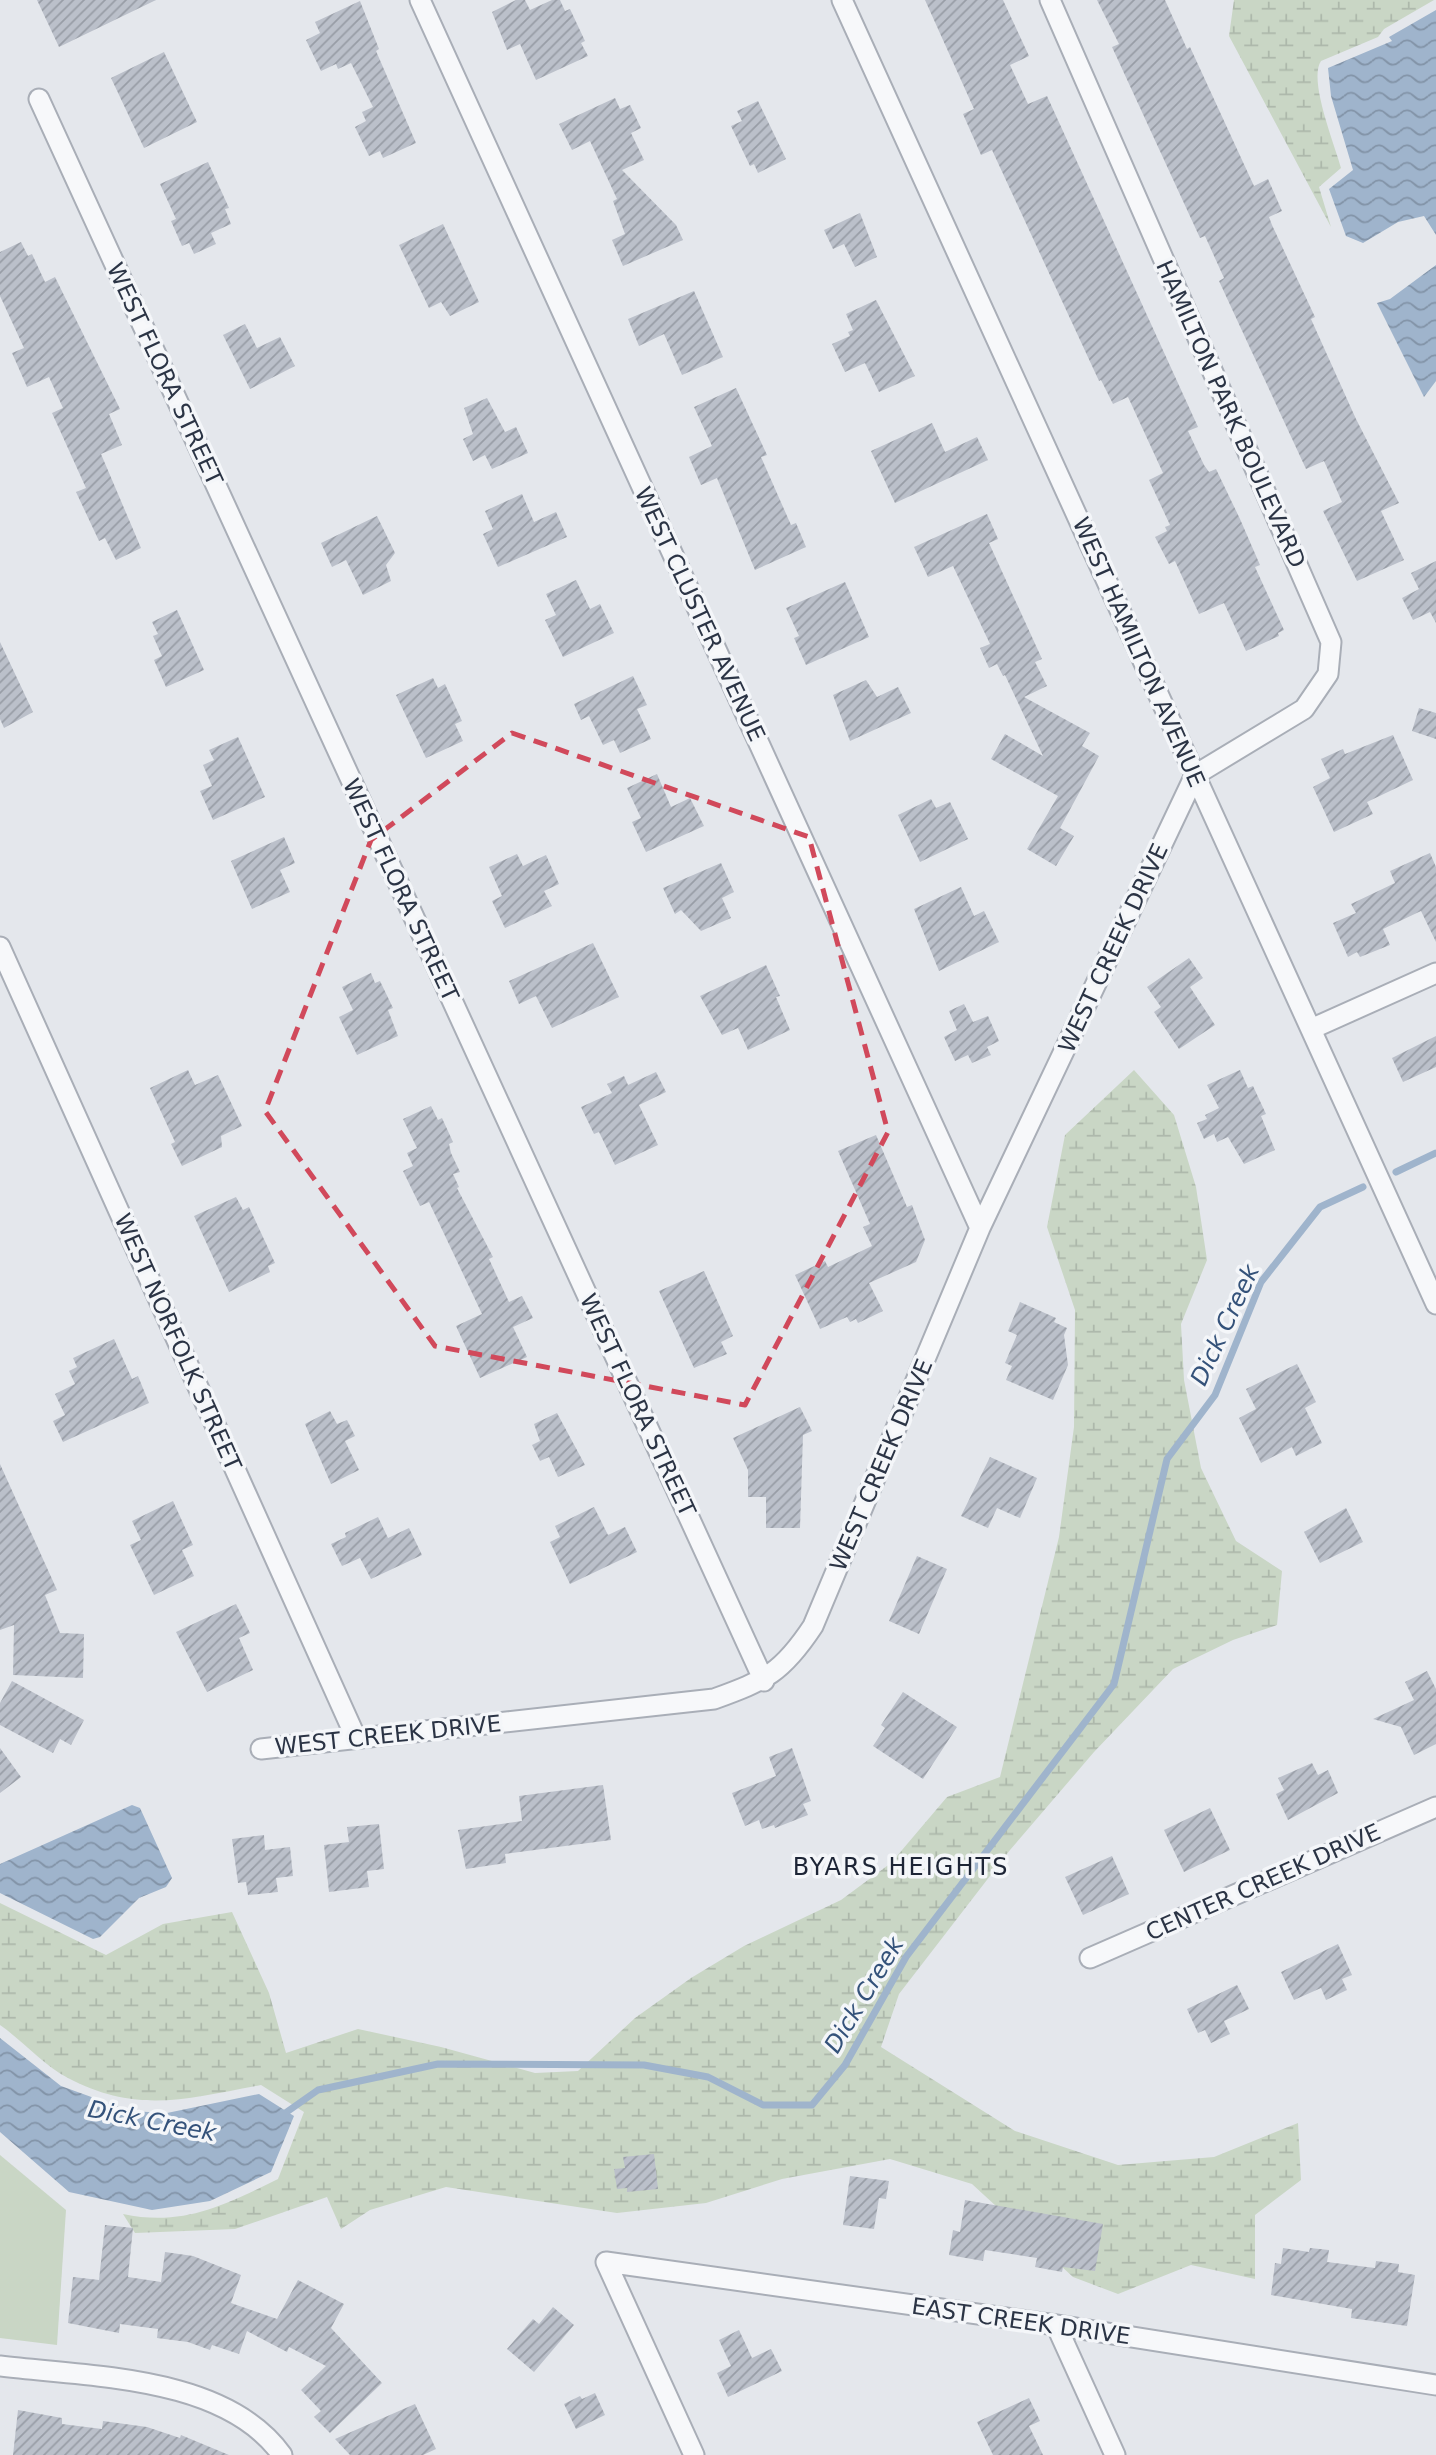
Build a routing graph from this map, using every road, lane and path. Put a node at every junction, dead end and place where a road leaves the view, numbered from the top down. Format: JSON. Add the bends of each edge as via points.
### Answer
{"nodes":[{"id":1,"x":420,"y":0,"type":"edge"},
{"id":2,"x":842,"y":0,"type":"edge"},
{"id":3,"x":1050,"y":0,"type":"edge"},
{"id":4,"x":39,"y":99,"type":"dead end"},
{"id":5,"x":1195,"y":775,"type":"junction"},
{"id":6,"x":0,"y":947,"type":"edge"},
{"id":7,"x":1436,"y":973,"type":"edge"},
{"id":8,"x":1311,"y":1029,"type":"junction"},
{"id":9,"x":980,"y":1228,"type":"junction"},
{"id":10,"x":1436,"y":1304,"type":"edge"},
{"id":11,"x":764,"y":1681,"type":"junction"},
{"id":12,"x":356,"y":1738,"type":"junction"},
{"id":13,"x":261,"y":1749,"type":"dead end"},
{"id":14,"x":1436,"y":1807,"type":"edge"},
{"id":15,"x":1090,"y":1958,"type":"dead end"},
{"id":16,"x":1056,"y":2325,"type":"junction"},
{"id":17,"x":0,"y":2366,"type":"edge"},
{"id":18,"x":1436,"y":2385,"type":"edge"},
{"id":19,"x":282,"y":2455,"type":"edge"},
{"id":20,"x":694,"y":2455,"type":"edge"},
{"id":21,"x":1115,"y":2455,"type":"edge"}],
"edges":[{"from":1,"to":9,"type":"street","name":"WEST CLUSTER AVENUE"},
{"from":2,"to":5,"type":"street","name":"WEST HAMILTON AVENUE"},
{"from":3,"to":5,"type":"street","name":"HAMILTON PARK BOULEVARD","via":[[1331,642],[1328,674],[1304,709]]},
{"from":4,"to":11,"type":"street","name":"WEST FLORA STREET"},
{"from":5,"to":8,"type":"street","name":"WEST HAMILTON AVENUE"},
{"from":5,"to":9,"type":"street","name":"WEST CREEK DRIVE"},
{"from":6,"to":12,"type":"street","name":"WEST NORFOLK STREET"},
{"from":7,"to":8,"type":"street"},
{"from":8,"to":10,"type":"street","name":"WEST HAMILTON AVENUE"},
{"from":9,"to":11,"type":"street","name":"WEST CREEK DRIVE","via":[[813,1626],[793,1656]]},
{"from":11,"to":12,"type":"street","name":"WEST CREEK DRIVE","via":[[714,1699]]},
{"from":12,"to":13,"type":"street","name":"WEST CREEK DRIVE"},
{"from":14,"to":15,"type":"street","name":"CENTER CREEK DRIVE"},
{"from":16,"to":18,"type":"street","name":"EAST CREEK DRIVE"},
{"from":16,"to":20,"type":"street","name":"EAST CREEK DRIVE","via":[[606,2262]]},
{"from":16,"to":21,"type":"street"},
{"from":17,"to":19,"type":"street","via":[[170,2387],[225,2407],[272,2441]]}]}
